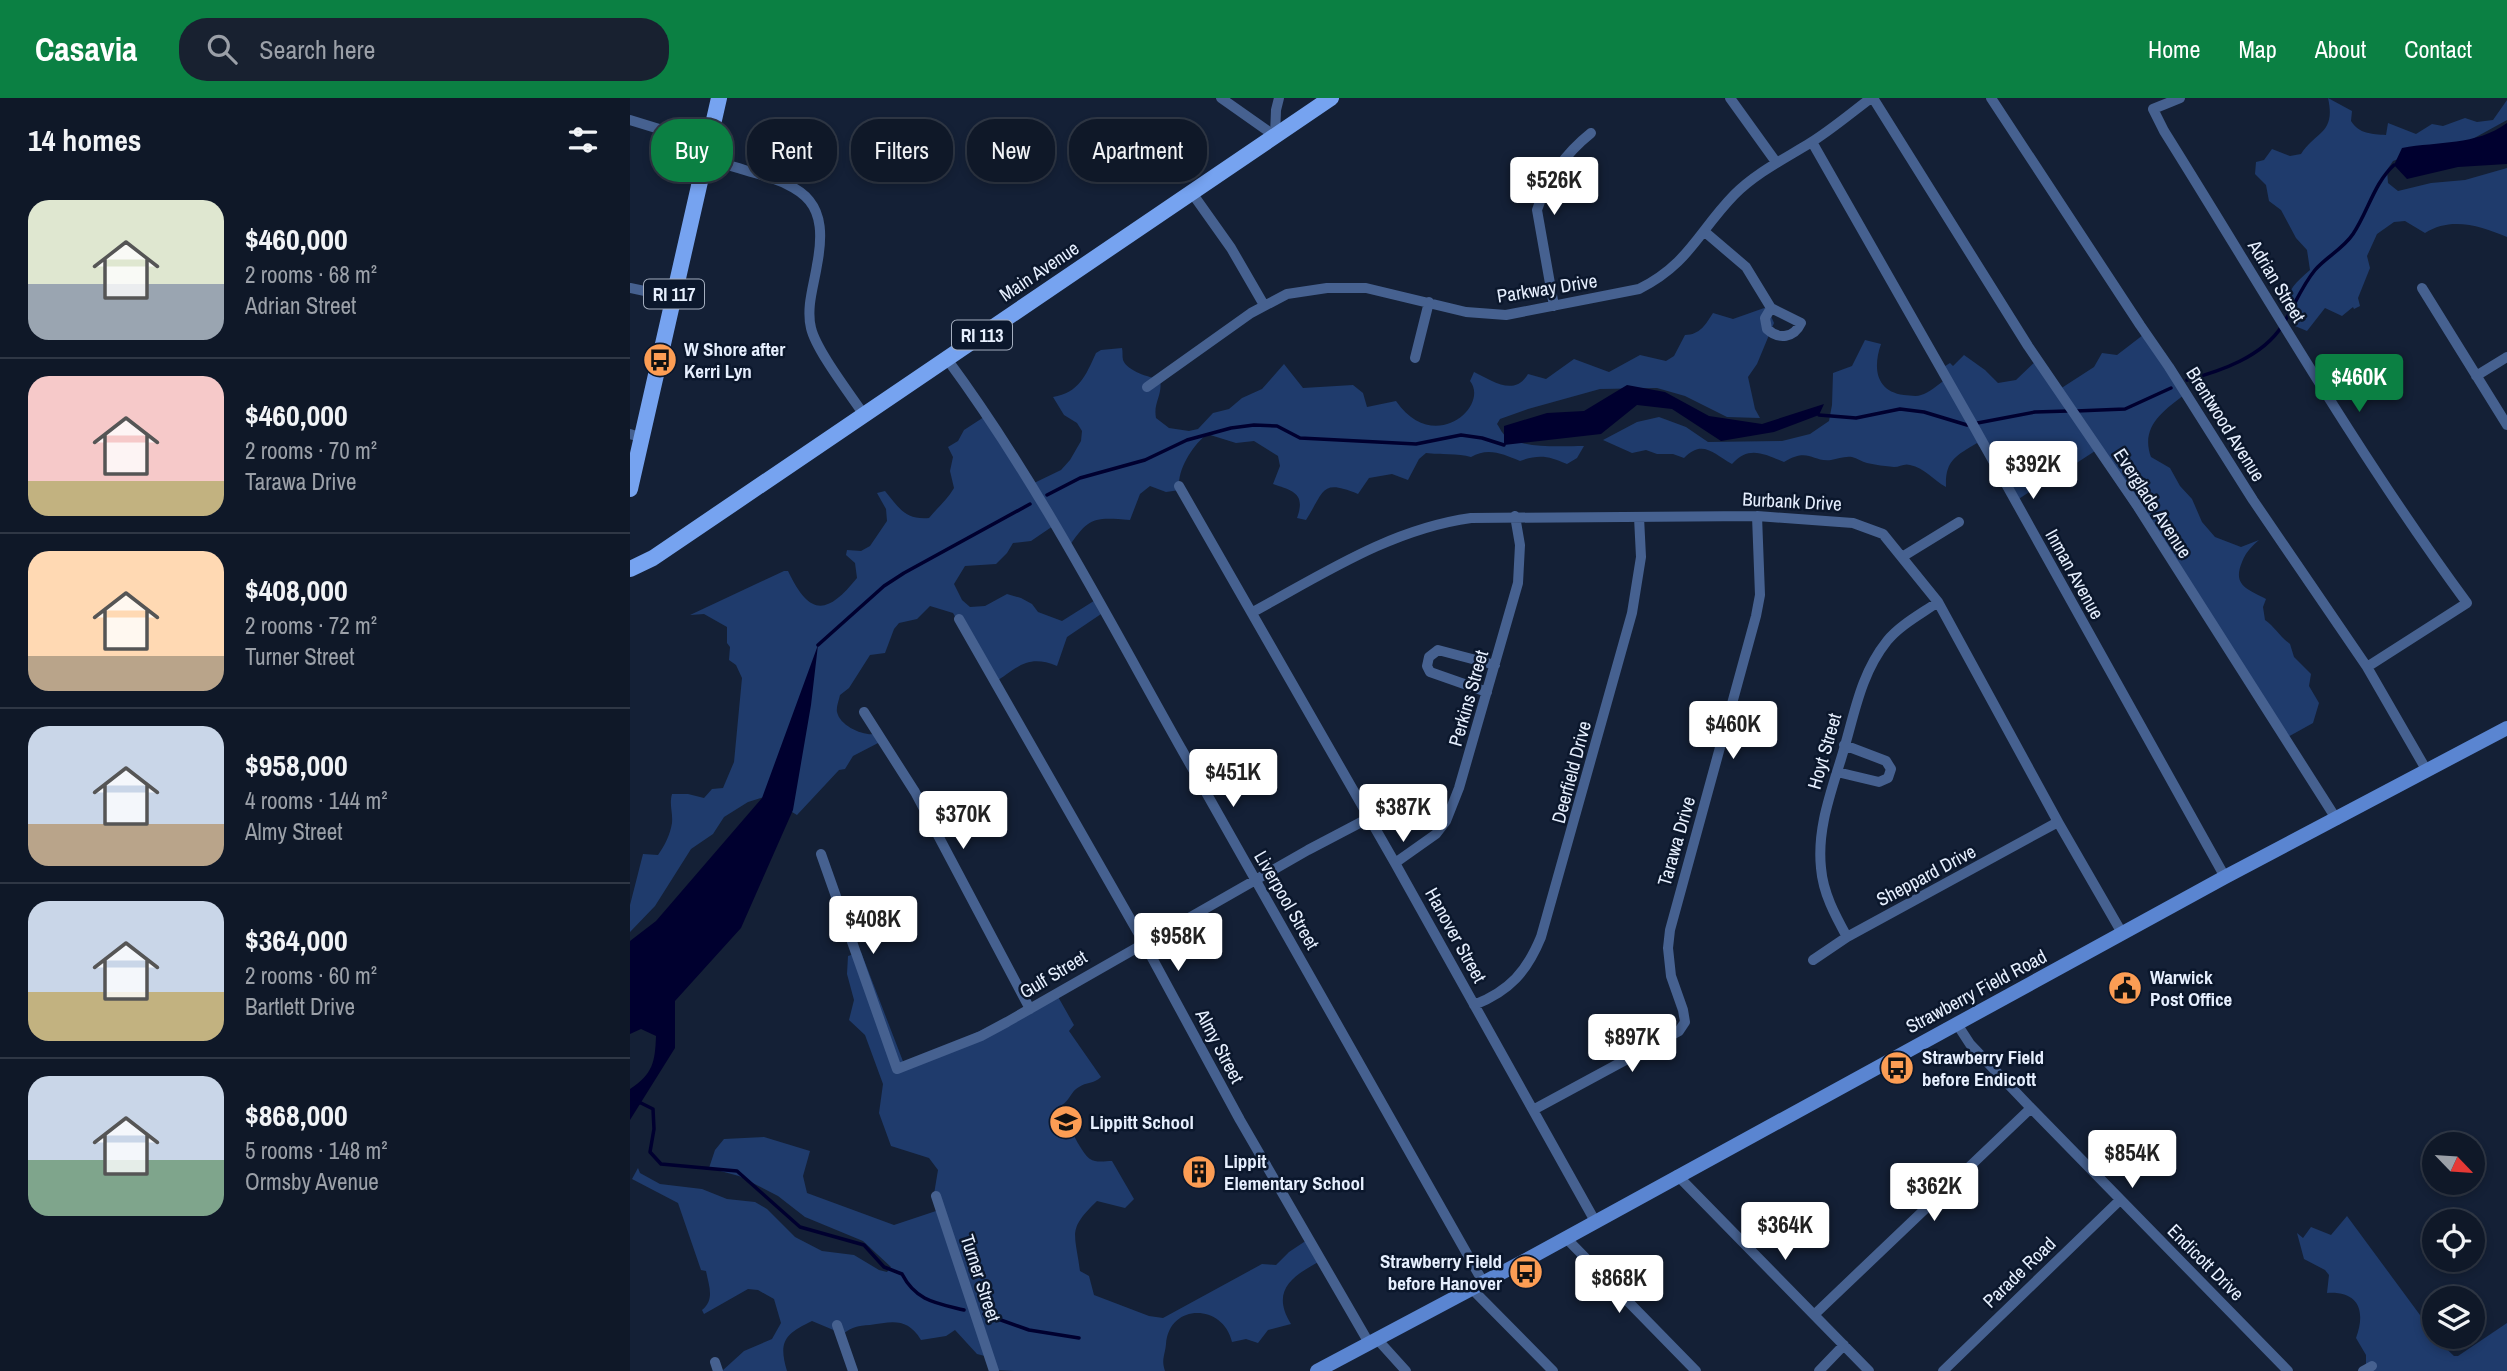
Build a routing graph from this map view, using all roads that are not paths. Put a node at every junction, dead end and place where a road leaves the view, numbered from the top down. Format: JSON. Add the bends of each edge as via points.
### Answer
{"nodes":[{"id":1,"x":719,"y":98,"type":"edge"},
{"id":2,"x":1221,"y":98,"type":"edge"},
{"id":3,"x":1279,"y":98,"type":"edge"},
{"id":4,"x":1331,"y":98,"type":"edge"},
{"id":5,"x":1730,"y":98,"type":"edge"},
{"id":6,"x":1872,"y":98,"type":"edge"},
{"id":7,"x":1991,"y":98,"type":"edge"},
{"id":8,"x":2180,"y":98,"type":"edge"},
{"id":9,"x":714,"y":119,"type":"edge"},
{"id":10,"x":630,"y":120,"type":"edge"},
{"id":11,"x":651,"y":129,"type":"edge"},
{"id":12,"x":1591,"y":133,"type":"dead end"},
{"id":13,"x":1275,"y":136,"type":"junction"},
{"id":14,"x":1812,"y":142,"type":"junction"},
{"id":15,"x":733,"y":162,"type":"edge"},
{"id":16,"x":1776,"y":162,"type":"junction"},
{"id":17,"x":699,"y":182,"type":"edge"},
{"id":18,"x":1192,"y":193,"type":"junction"},
{"id":19,"x":1704,"y":232,"type":"junction"},
{"id":20,"x":630,"y":288,"type":"edge"},
{"id":21,"x":2422,"y":289,"type":"dead end"},
{"id":22,"x":673,"y":297,"type":"junction"},
{"id":23,"x":1429,"y":302,"type":"junction"},
{"id":24,"x":1264,"y":305,"type":"junction"},
{"id":25,"x":1555,"y":306,"type":"junction"},
{"id":26,"x":1771,"y":308,"type":"dead end"},
{"id":27,"x":2507,"y":357,"type":"edge"},
{"id":28,"x":1415,"y":358,"type":"dead end"},
{"id":29,"x":947,"y":359,"type":"junction"},
{"id":30,"x":2476,"y":376,"type":"junction"},
{"id":31,"x":1147,"y":387,"type":"dead end"},
{"id":32,"x":864,"y":415,"type":"junction"},
{"id":33,"x":2507,"y":425,"type":"edge"},
{"id":34,"x":635,"y":435,"type":"edge"},
{"id":35,"x":1179,"y":486,"type":"dead end"},
{"id":36,"x":630,"y":489,"type":"edge"},
{"id":37,"x":1516,"y":516,"type":"junction"},
{"id":38,"x":1757,"y":516,"type":"junction"},
{"id":39,"x":1639,"y":517,"type":"junction"},
{"id":40,"x":1959,"y":522,"type":"dead end"},
{"id":41,"x":1902,"y":557,"type":"junction"},
{"id":42,"x":630,"y":569,"type":"edge"},
{"id":43,"x":1938,"y":602,"type":"junction"},
{"id":44,"x":1253,"y":612,"type":"junction"},
{"id":45,"x":959,"y":619,"type":"dead end"},
{"id":46,"x":1495,"y":664,"type":"junction"},
{"id":47,"x":2367,"y":667,"type":"junction"},
{"id":48,"x":1487,"y":692,"type":"junction"},
{"id":49,"x":864,"y":712,"type":"dead end"},
{"id":50,"x":2507,"y":727,"type":"edge"},
{"id":51,"x":1844,"y":745,"type":"junction"},
{"id":52,"x":2427,"y":771,"type":"junction"},
{"id":53,"x":1837,"y":772,"type":"junction"},
{"id":54,"x":1369,"y":818,"type":"junction"},
{"id":55,"x":2337,"y":820,"type":"junction"},
{"id":56,"x":2058,"y":822,"type":"junction"},
{"id":57,"x":821,"y":854,"type":"dead end"},
{"id":58,"x":1395,"y":863,"type":"junction"},
{"id":59,"x":2225,"y":877,"type":"junction"},
{"id":60,"x":1254,"y":880,"type":"junction"},
{"id":61,"x":2122,"y":933,"type":"junction"},
{"id":62,"x":1847,"y":937,"type":"junction"},
{"id":63,"x":1144,"y":943,"type":"junction"},
{"id":64,"x":1813,"y":960,"type":"dead end"},
{"id":65,"x":1474,"y":1005,"type":"junction"},
{"id":66,"x":1030,"y":1009,"type":"junction"},
{"id":67,"x":1957,"y":1024,"type":"junction"},
{"id":68,"x":2031,"y":1108,"type":"junction"},
{"id":69,"x":1533,"y":1110,"type":"junction"},
{"id":70,"x":1677,"y":1175,"type":"junction"},
{"id":71,"x":936,"y":1196,"type":"dead end"},
{"id":72,"x":2120,"y":1200,"type":"junction"},
{"id":73,"x":1595,"y":1221,"type":"junction"},
{"id":74,"x":1565,"y":1237,"type":"junction"},
{"id":75,"x":1477,"y":1285,"type":"junction"},
{"id":76,"x":1815,"y":1314,"type":"junction"},
{"id":77,"x":837,"y":1325,"type":"dead end"},
{"id":78,"x":1373,"y":1341,"type":"junction"},
{"id":79,"x":1844,"y":1345,"type":"junction"},
{"id":80,"x":853,"y":1371,"type":"edge"},
{"id":81,"x":994,"y":1371,"type":"edge"},
{"id":82,"x":1317,"y":1371,"type":"edge"},
{"id":83,"x":1406,"y":1371,"type":"edge"},
{"id":84,"x":1553,"y":1371,"type":"edge"},
{"id":85,"x":1696,"y":1371,"type":"edge"},
{"id":86,"x":1819,"y":1371,"type":"edge"},
{"id":87,"x":1869,"y":1371,"type":"edge"},
{"id":88,"x":1943,"y":1371,"type":"edge"},
{"id":89,"x":2288,"y":1371,"type":"edge"}],
"edges":[{"from":1,"to":9,"type":"main road","number":"RI 117"},
{"from":2,"to":13,"type":"street"},
{"from":3,"to":13,"type":"street"},
{"from":4,"to":13,"type":"main road","name":"Main Avenue","number":"RI 113"},
{"from":5,"to":16,"type":"street"},
{"from":6,"to":14,"type":"street","name":"Parkway Drive"},
{"from":6,"to":55,"type":"street","name":"Everglade Avenue"},
{"from":7,"to":47,"type":"street","name":"Brentwood Avenue"},
{"from":8,"to":47,"type":"street","name":"Adrian Street","via":[[2153,109],[2164,131],[2283,325],[2467,603]]},
{"from":10,"to":11,"type":"street"},
{"from":12,"to":25,"type":"street","via":[[1562,161],[1537,210]]},
{"from":13,"to":18,"type":"main road","name":"Main Avenue","number":"RI 113"},
{"from":14,"to":16,"type":"street","name":"Parkway Drive"},
{"from":14,"to":59,"type":"street","name":"Inman Avenue"},
{"from":15,"to":32,"type":"street","via":[[805,194],[813,205],[821,244],[810,301],[811,329]]},
{"from":16,"to":19,"type":"street","name":"Parkway Drive","via":[[1735,195]]},
{"from":17,"to":22,"type":"main road","number":"RI 117"},
{"from":18,"to":24,"type":"street"},
{"from":18,"to":29,"type":"main road","name":"Main Avenue","number":"RI 113"},
{"from":19,"to":25,"type":"street","name":"Parkway Drive","via":[[1677,265],[1639,289]]},
{"from":19,"to":26,"type":"street","via":[[1746,267]]},
{"from":20,"to":22,"type":"street"},
{"from":21,"to":30,"type":"street"},
{"from":22,"to":34,"type":"main road","number":"RI 117"},
{"from":23,"to":24,"type":"street","name":"Parkway Drive","via":[[1349,287],[1294,293]]},
{"from":23,"to":25,"type":"street","name":"Parkway Drive","via":[[1466,312],[1506,315]]},
{"from":23,"to":28,"type":"street"},
{"from":24,"to":31,"type":"street","name":"Parkway Drive"},
{"from":27,"to":30,"type":"street"},
{"from":29,"to":32,"type":"main road","name":"Main Avenue","number":"RI 113"},
{"from":29,"to":60,"type":"street","name":"Liverpool Street","via":[[1028,480]]},
{"from":30,"to":33,"type":"street"},
{"from":32,"to":42,"type":"main road","name":"Main Avenue","number":"RI 113"},
{"from":34,"to":36,"type":"main road","number":"RI 117"},
{"from":35,"to":44,"type":"street","name":"Hanover Street"},
{"from":37,"to":39,"type":"street","name":"Burbank Drive"},
{"from":37,"to":44,"type":"street","name":"Burbank Drive","via":[[1462,519],[1404,534]]},
{"from":37,"to":46,"type":"street","name":"Perkins Street","via":[[1520,570]]},
{"from":38,"to":39,"type":"street","name":"Burbank Drive"},
{"from":38,"to":41,"type":"street","name":"Burbank Drive","via":[[1853,523],[1883,534]]},
{"from":38,"to":69,"type":"street","name":"Tarawa Drive","via":[[1760,595],[1756,616],[1670,930],[1671,976],[1685,1022],[1679,1031]]},
{"from":39,"to":65,"type":"street","name":"Deerfield Drive","via":[[1641,557],[1632,613],[1541,937],[1524,972]]},
{"from":40,"to":41,"type":"street"},
{"from":41,"to":43,"type":"street","name":"Burbank Drive"},
{"from":43,"to":51,"type":"street","name":"Hoyt Street","via":[[1892,636],[1876,656],[1861,687]]},
{"from":43,"to":56,"type":"street","name":"Burbank Drive"},
{"from":44,"to":54,"type":"street","name":"Hanover Street"},
{"from":45,"to":63,"type":"street","name":"Almy Street"},
{"from":46,"to":48,"type":"street","name":"Perkins Street"},
{"from":46,"to":48,"type":"street","via":[[1438,650],[1429,657],[1430,671]]},
{"from":47,"to":52,"type":"street","name":"Brentwood Avenue"},
{"from":48,"to":58,"type":"street","name":"Perkins Street","via":[[1446,821],[1436,834]]},
{"from":49,"to":66,"type":"street","via":[[915,792]]},
{"from":50,"to":52,"type":"street","name":"Strawberry Field Road"},
{"from":51,"to":53,"type":"street","name":"Hoyt Street"},
{"from":51,"to":53,"type":"street","via":[[1886,761],[1890,774],[1880,782]]},
{"from":52,"to":55,"type":"street","name":"Strawberry Field Road"},
{"from":53,"to":62,"type":"street","name":"Hoyt Street","via":[[1821,833],[1821,867],[1827,897]]},
{"from":54,"to":58,"type":"street","name":"Hanover Street"},
{"from":54,"to":60,"type":"street","name":"Gulf Street"},
{"from":55,"to":59,"type":"street","name":"Strawberry Field Road"},
{"from":56,"to":61,"type":"street","name":"Burbank Drive"},
{"from":56,"to":62,"type":"street","name":"Sheppard Drive"},
{"from":57,"to":66,"type":"street","name":"Gulf Street","via":[[897,1069],[981,1036]]},
{"from":58,"to":65,"type":"street","name":"Hanover Street"},
{"from":59,"to":61,"type":"street","name":"Strawberry Field Road"},
{"from":60,"to":63,"type":"street","name":"Gulf Street"},
{"from":60,"to":75,"type":"street","name":"Liverpool Street"},
{"from":61,"to":67,"type":"street","name":"Strawberry Field Road"},
{"from":62,"to":64,"type":"street","name":"Sheppard Drive"},
{"from":63,"to":66,"type":"street","name":"Gulf Street"},
{"from":63,"to":78,"type":"street","name":"Almy Street","via":[[1246,1131]]},
{"from":65,"to":69,"type":"street","name":"Hanover Street"},
{"from":67,"to":68,"type":"street","name":"Endicott Drive"},
{"from":67,"to":70,"type":"street","name":"Strawberry Field Road"},
{"from":68,"to":72,"type":"street","name":"Endicott Drive"},
{"from":68,"to":76,"type":"street"},
{"from":69,"to":73,"type":"street","name":"Hanover Street"},
{"from":70,"to":73,"type":"street","name":"Strawberry Field Road"},
{"from":70,"to":76,"type":"street"},
{"from":71,"to":81,"type":"street","name":"Turner Street"},
{"from":72,"to":88,"type":"street","name":"Parade Road"},
{"from":72,"to":89,"type":"street","name":"Endicott Drive"},
{"from":73,"to":74,"type":"street","name":"Strawberry Field Road"},
{"from":74,"to":75,"type":"street","name":"Strawberry Field Road"},
{"from":74,"to":85,"type":"street"},
{"from":75,"to":78,"type":"street","name":"Strawberry Field Road"},
{"from":75,"to":84,"type":"street","name":"Liverpool Street"},
{"from":76,"to":79,"type":"street"},
{"from":77,"to":80,"type":"street"},
{"from":78,"to":82,"type":"street","name":"Strawberry Field Road"},
{"from":78,"to":83,"type":"street","name":"Almy Street"},
{"from":79,"to":86,"type":"street"},
{"from":79,"to":87,"type":"street"}]}
